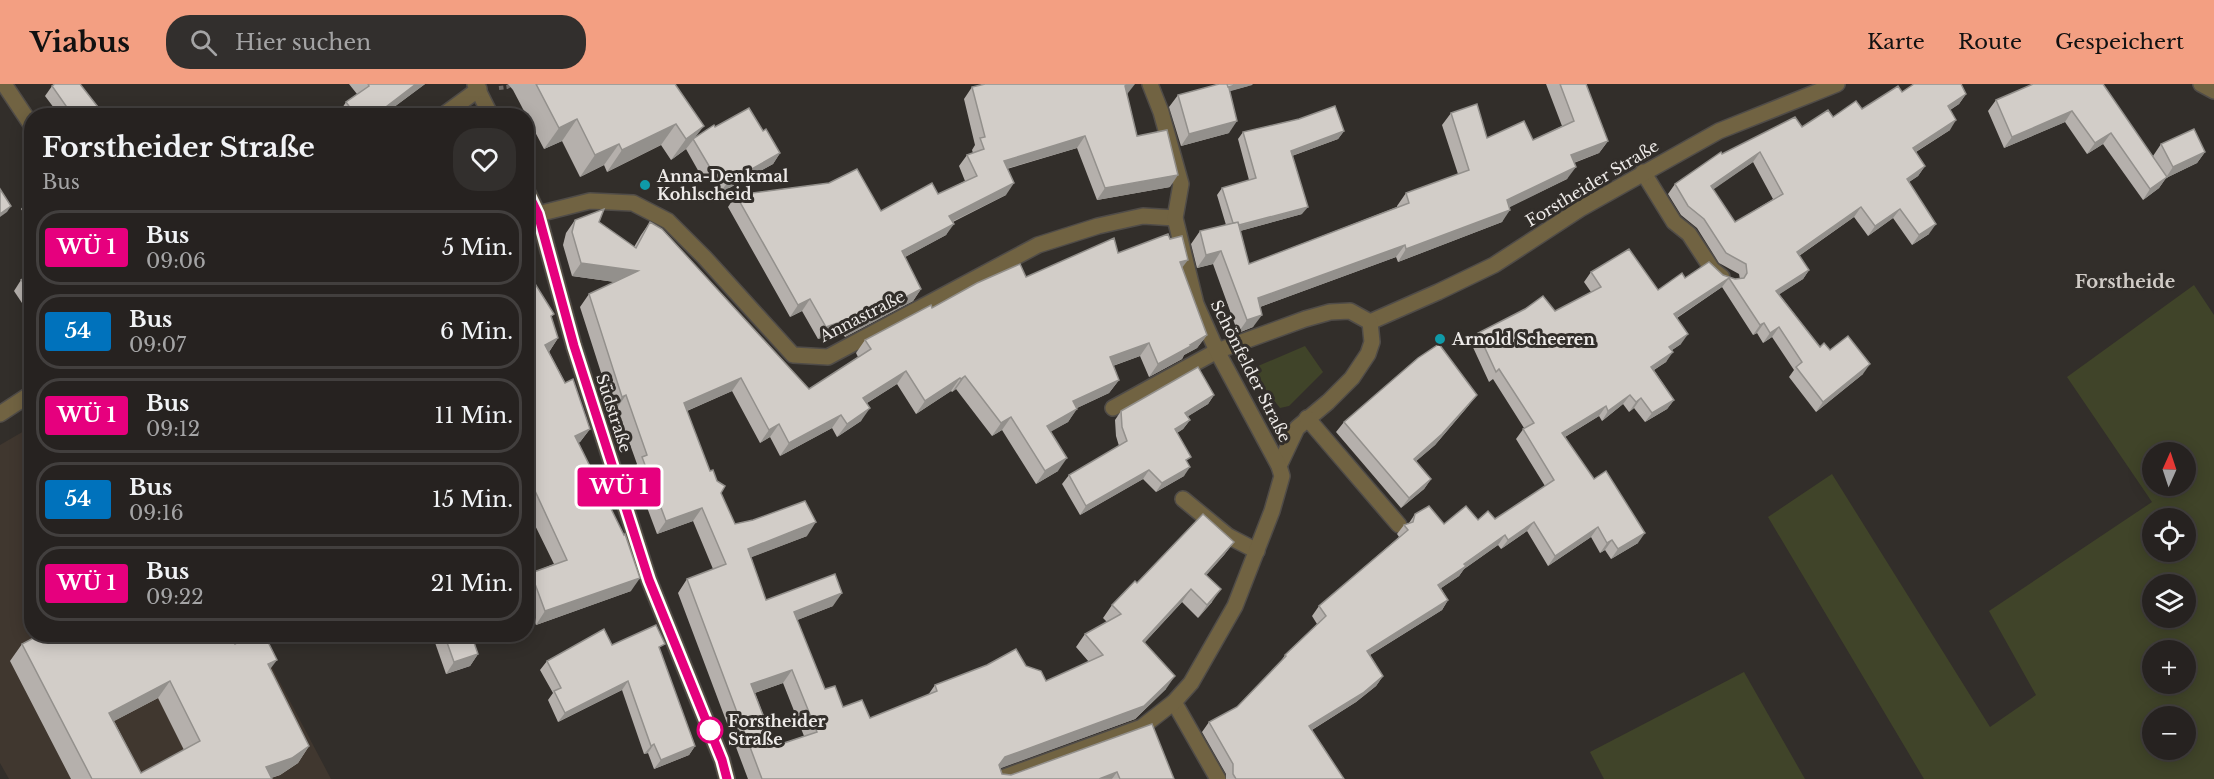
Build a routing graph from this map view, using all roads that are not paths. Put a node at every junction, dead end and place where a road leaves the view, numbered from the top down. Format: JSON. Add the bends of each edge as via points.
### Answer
{"nodes":[{"id":1,"x":4,"y":84,"type":"edge"},
{"id":2,"x":1150,"y":84,"type":"edge"},
{"id":3,"x":1837,"y":84,"type":"edge"},
{"id":4,"x":2201,"y":84,"type":"edge"},
{"id":5,"x":477,"y":86,"type":"edge"},
{"id":6,"x":2214,"y":91,"type":"edge"},
{"id":7,"x":451,"y":108,"type":"edge"},
{"id":8,"x":487,"y":108,"type":"edge"},
{"id":9,"x":24,"y":114,"type":"edge"},
{"id":10,"x":1643,"y":172,"type":"junction"},
{"id":11,"x":534,"y":206,"type":"edge"},
{"id":12,"x":538,"y":214,"type":"junction"},
{"id":13,"x":1175,"y":218,"type":"junction"},
{"id":14,"x":1731,"y":280,"type":"edge"},
{"id":15,"x":1370,"y":322,"type":"junction"},
{"id":16,"x":1217,"y":351,"type":"junction"},
{"id":17,"x":24,"y":398,"type":"edge"},
{"id":18,"x":1113,"y":408,"type":"dead end"},
{"id":19,"x":0,"y":414,"type":"edge"},
{"id":20,"x":1307,"y":418,"type":"junction"},
{"id":21,"x":1279,"y":466,"type":"junction"},
{"id":22,"x":1184,"y":499,"type":"dead end"},
{"id":23,"x":1399,"y":525,"type":"dead end"},
{"id":24,"x":1257,"y":551,"type":"junction"},
{"id":25,"x":1174,"y":702,"type":"junction"},
{"id":26,"x":728,"y":779,"type":"edge"},
{"id":27,"x":999,"y":779,"type":"edge"},
{"id":28,"x":1218,"y":779,"type":"edge"}],
"edges":[{"from":1,"to":9,"type":"street"},
{"from":2,"to":13,"type":"street","name":"Schönfelder Straße","via":[[1181,184]]},
{"from":3,"to":10,"type":"street","name":"Forstheider Straße","via":[[1719,131]]},
{"from":4,"to":6,"type":"street"},
{"from":5,"to":7,"type":"street"},
{"from":5,"to":8,"type":"street"},
{"from":10,"to":14,"type":"street","via":[[1674,222],[1689,234],[1712,269]]},
{"from":10,"to":15,"type":"street","name":"Forstheider Straße","via":[[1494,265]]},
{"from":11,"to":12,"type":"street","name":"Südstraße"},
{"from":12,"to":13,"type":"street","name":"Annastraße","via":[[590,201],[633,203],[668,221],[793,355],[828,357],[1038,245],[1098,225],[1143,216]]},
{"from":12,"to":26,"type":"street","name":"Südstraße","via":[[574,346],[649,580]]},
{"from":13,"to":16,"type":"street","name":"Schönfelder Straße","via":[[1196,304]]},
{"from":15,"to":16,"type":"street","via":[[1350,311],[1330,312]]},
{"from":15,"to":20,"type":"street","via":[[1372,342],[1368,354],[1352,378]]},
{"from":16,"to":18,"type":"street"},
{"from":16,"to":21,"type":"street","name":"Schönfelder Straße"},
{"from":17,"to":19,"type":"street"},
{"from":20,"to":21,"type":"street","via":[[1297,428]]},
{"from":20,"to":23,"type":"street"},
{"from":21,"to":24,"type":"street","via":[[1282,476]]},
{"from":22,"to":24,"type":"street","via":[[1228,536]]},
{"from":24,"to":25,"type":"street","via":[[1235,606],[1191,683]]},
{"from":25,"to":27,"type":"street","via":[[1142,727]]},
{"from":25,"to":28,"type":"street"}]}
